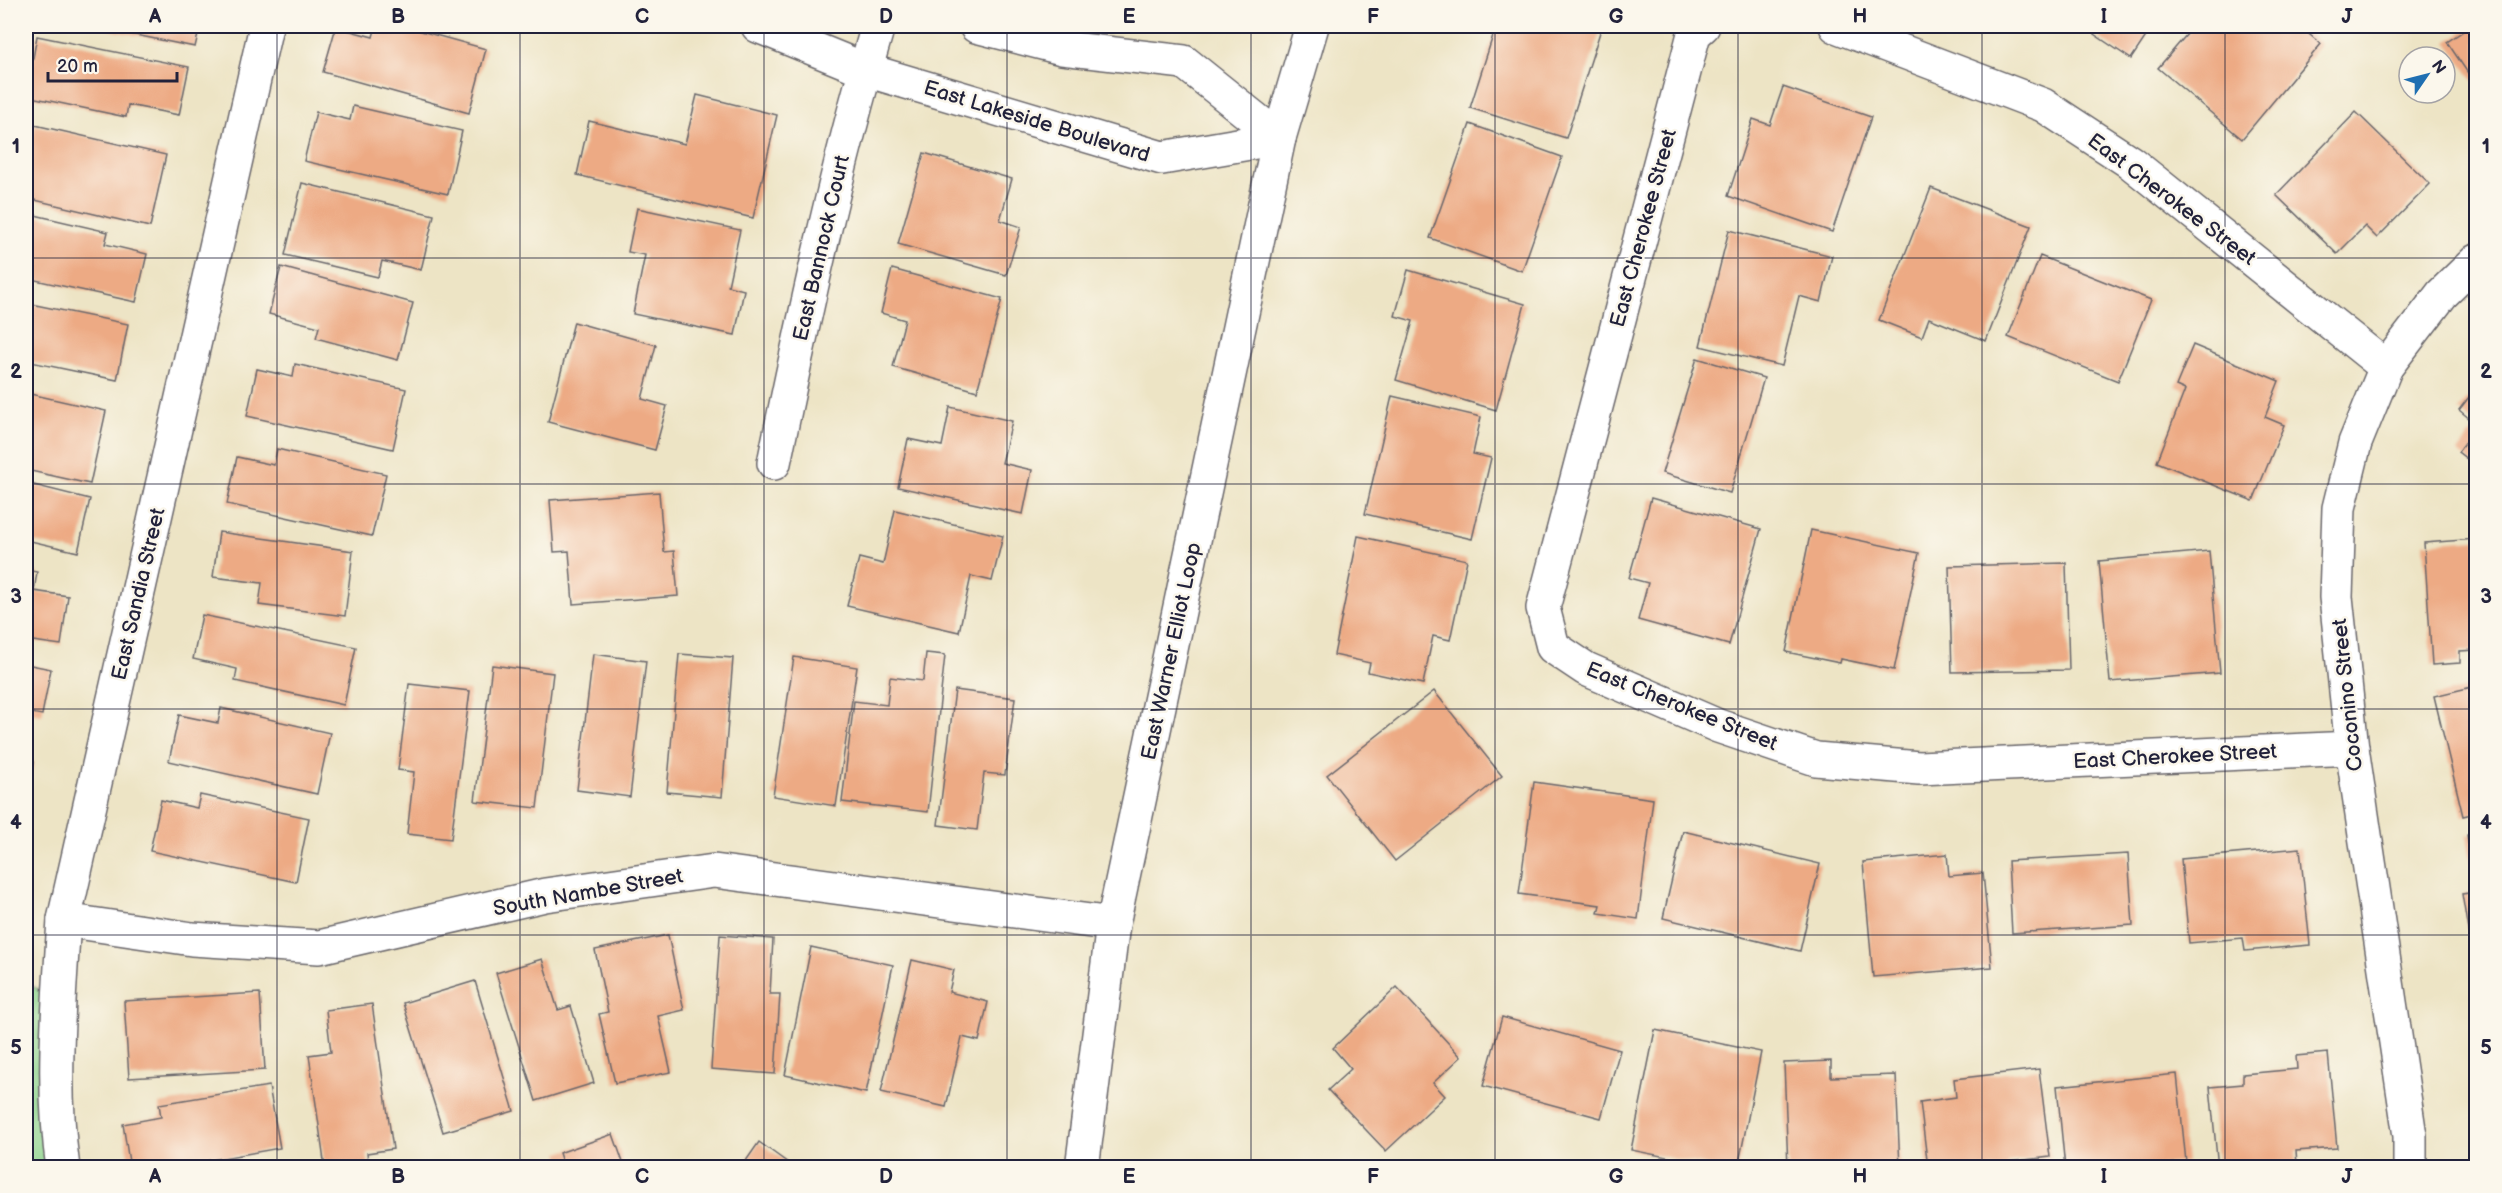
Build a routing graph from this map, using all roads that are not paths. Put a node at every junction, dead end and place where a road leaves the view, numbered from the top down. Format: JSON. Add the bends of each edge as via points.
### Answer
{"nodes":[{"id":1,"x":266,"y":26,"type":"edge"},
{"id":2,"x":758,"y":26,"type":"edge"},
{"id":3,"x":976,"y":26,"type":"edge"},
{"id":4,"x":1312,"y":26,"type":"edge"},
{"id":5,"x":1703,"y":26,"type":"edge"},
{"id":6,"x":1836,"y":26,"type":"edge"},
{"id":7,"x":877,"y":30,"type":"edge"},
{"id":8,"x":866,"y":70,"type":"junction"},
{"id":9,"x":1280,"y":138,"type":"junction"},
{"id":10,"x":2476,"y":261,"type":"edge"},
{"id":11,"x":2386,"y":368,"type":"junction"},
{"id":12,"x":774,"y":463,"type":"dead end"},
{"id":13,"x":2352,"y":748,"type":"junction"},
{"id":14,"x":64,"y":920,"type":"junction"},
{"id":15,"x":1113,"y":924,"type":"junction"},
{"id":16,"x":63,"y":1167,"type":"edge"},
{"id":17,"x":1082,"y":1167,"type":"edge"},
{"id":18,"x":2410,"y":1167,"type":"edge"}],
"edges":[{"from":1,"to":14,"type":"street","name":"East Sandia Street"},
{"from":2,"to":8,"type":"street","name":"East Lakeside Boulevard"},
{"from":3,"to":9,"type":"street","via":[[1062,48],[1184,62]]},
{"from":4,"to":9,"type":"street","name":"East Warner Elliot Loop"},
{"from":5,"to":13,"type":"street","name":"East Cherokee Street","via":[[1694,34],[1543,608],[1553,647],[1586,669],[1718,726],[1816,759],[1919,768]]},
{"from":6,"to":11,"type":"street","name":"East Cherokee Street","via":[[2043,105],[2130,162]]},
{"from":7,"to":8,"type":"street","name":"East Bannock Court"},
{"from":8,"to":9,"type":"street","name":"East Lakeside Boulevard","via":[[1162,158]]},
{"from":8,"to":12,"type":"street","name":"East Bannock Court","via":[[794,361]]},
{"from":9,"to":15,"type":"street","name":"East Warner Elliot Loop"},
{"from":10,"to":11,"type":"street","name":"Coconino Street","via":[[2442,294]]},
{"from":11,"to":13,"type":"street","name":"Coconino Street","via":[[2355,443],[2339,508],[2337,597]]},
{"from":13,"to":18,"type":"street","name":"Coconino Street","via":[[2410,1136]]},
{"from":14,"to":15,"type":"street","name":"South Nambe Street","via":[[192,939],[319,947],[545,896],[714,871]]},
{"from":14,"to":16,"type":"street","name":"East Sandia Street","via":[[57,1125]]},
{"from":15,"to":17,"type":"street","name":"East Warner Elliot Loop"}]}
